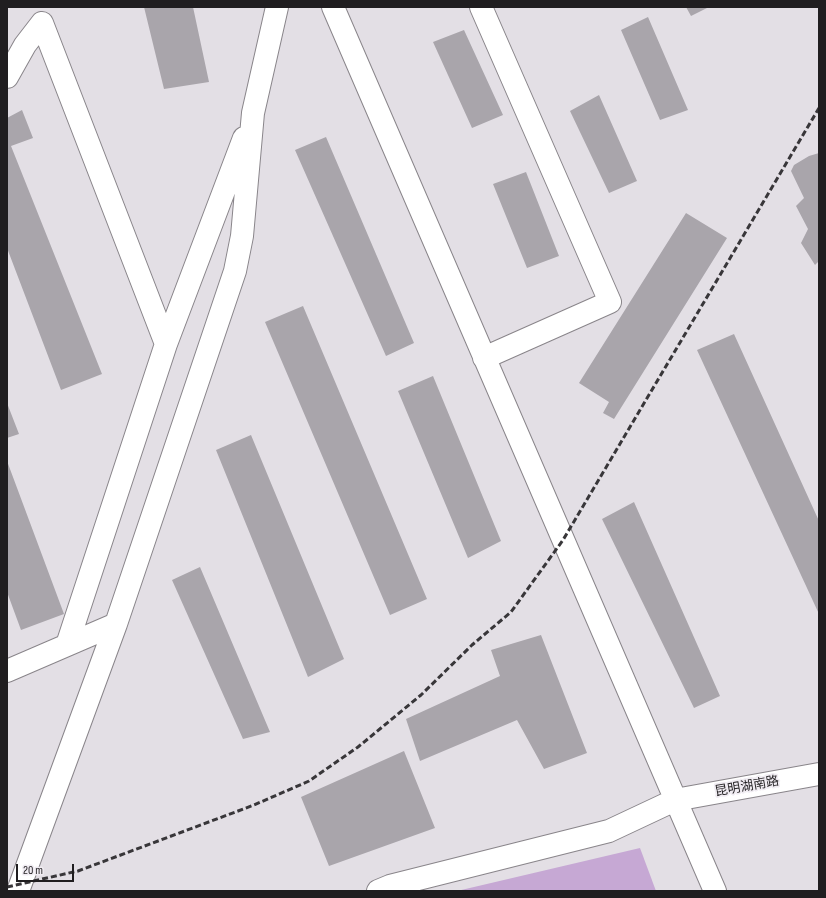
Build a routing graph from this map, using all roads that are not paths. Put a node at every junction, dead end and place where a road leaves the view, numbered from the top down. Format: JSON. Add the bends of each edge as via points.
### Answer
{"nodes":[{"id":1,"x":277,"y":7,"type":"edge"},
{"id":2,"x":333,"y":7,"type":"edge"},
{"id":3,"x":482,"y":7,"type":"edge"},
{"id":4,"x":7,"y":77,"type":"edge"},
{"id":5,"x":253,"y":113,"type":"junction"},
{"id":6,"x":166,"y":344,"type":"junction"},
{"id":7,"x":484,"y":358,"type":"junction"},
{"id":8,"x":116,"y":624,"type":"junction"},
{"id":9,"x":67,"y":645,"type":"junction"},
{"id":10,"x":7,"y":671,"type":"edge"},
{"id":11,"x":819,"y":774,"type":"edge"},
{"id":12,"x":675,"y":800,"type":"junction"},
{"id":13,"x":18,"y":891,"type":"edge"},
{"id":14,"x":378,"y":891,"type":"edge"},
{"id":15,"x":715,"y":891,"type":"edge"}],
"edges":[{"from":1,"to":5,"type":"street"},
{"from":2,"to":7,"type":"street"},
{"from":3,"to":7,"type":"street","via":[[610,302]]},
{"from":4,"to":6,"type":"street","via":[[25,45],[42,23]]},
{"from":5,"to":6,"type":"street"},
{"from":5,"to":8,"type":"street","via":[[242,236],[235,271]]},
{"from":6,"to":9,"type":"street"},
{"from":7,"to":12,"type":"street"},
{"from":8,"to":9,"type":"street"},
{"from":8,"to":13,"type":"street"},
{"from":9,"to":10,"type":"street"},
{"from":11,"to":12,"type":"street","name":"昆明湖南路"},
{"from":12,"to":14,"type":"street","name":"昆明湖南路","via":[[609,831]]},
{"from":12,"to":15,"type":"street"}]}
